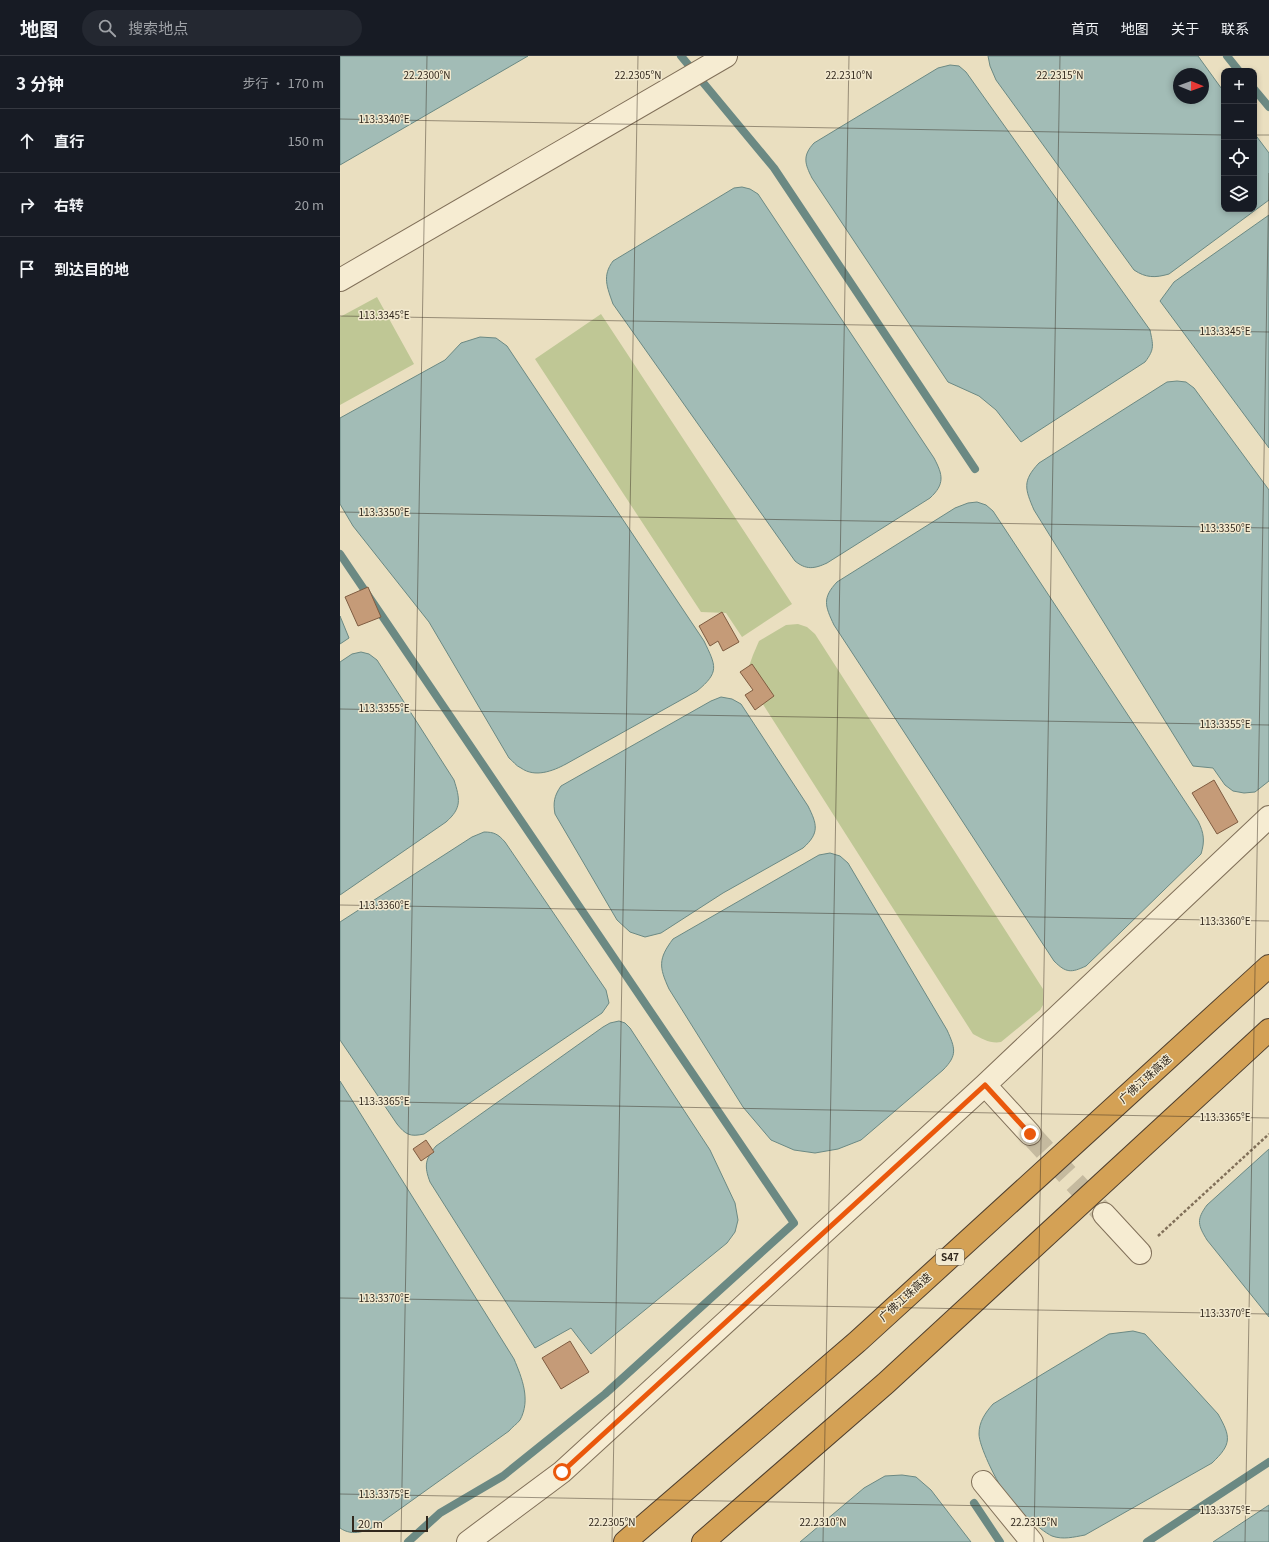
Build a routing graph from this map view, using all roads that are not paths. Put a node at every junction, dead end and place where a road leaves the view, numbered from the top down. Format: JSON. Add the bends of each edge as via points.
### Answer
{"nodes":[{"id":1,"x":726,"y":56,"type":"edge"},
{"id":2,"x":340,"y":280,"type":"edge"},
{"id":3,"x":1269,"y":817,"type":"edge"},
{"id":4,"x":1269,"y":966,"type":"edge"},
{"id":5,"x":1269,"y":1030,"type":"edge"},
{"id":6,"x":985,"y":1085,"type":"junction"},
{"id":7,"x":1030,"y":1134,"type":"tunnel mouth"},
{"id":8,"x":1104,"y":1214,"type":"tunnel mouth"},
{"id":9,"x":1140,"y":1253,"type":"road end"},
{"id":10,"x":983,"y":1482,"type":"dead end"},
{"id":11,"x":468,"y":1542,"type":"edge"},
{"id":12,"x":625,"y":1542,"type":"edge"},
{"id":13,"x":702,"y":1542,"type":"edge"},
{"id":14,"x":1032,"y":1542,"type":"edge"}],
"edges":[{"from":1,"to":2,"type":"street"},
{"from":3,"to":6,"type":"street"},
{"from":4,"to":12,"type":"highway","name":"广佛江珠高速","number":"S47","via":[[857,1342]]},
{"from":5,"to":13,"type":"highway","via":[[886,1383]]},
{"from":6,"to":7,"type":"street"},
{"from":6,"to":11,"type":"street","via":[[562,1472]]},
{"from":8,"to":9,"type":"street"},
{"from":10,"to":14,"type":"street"}]}
